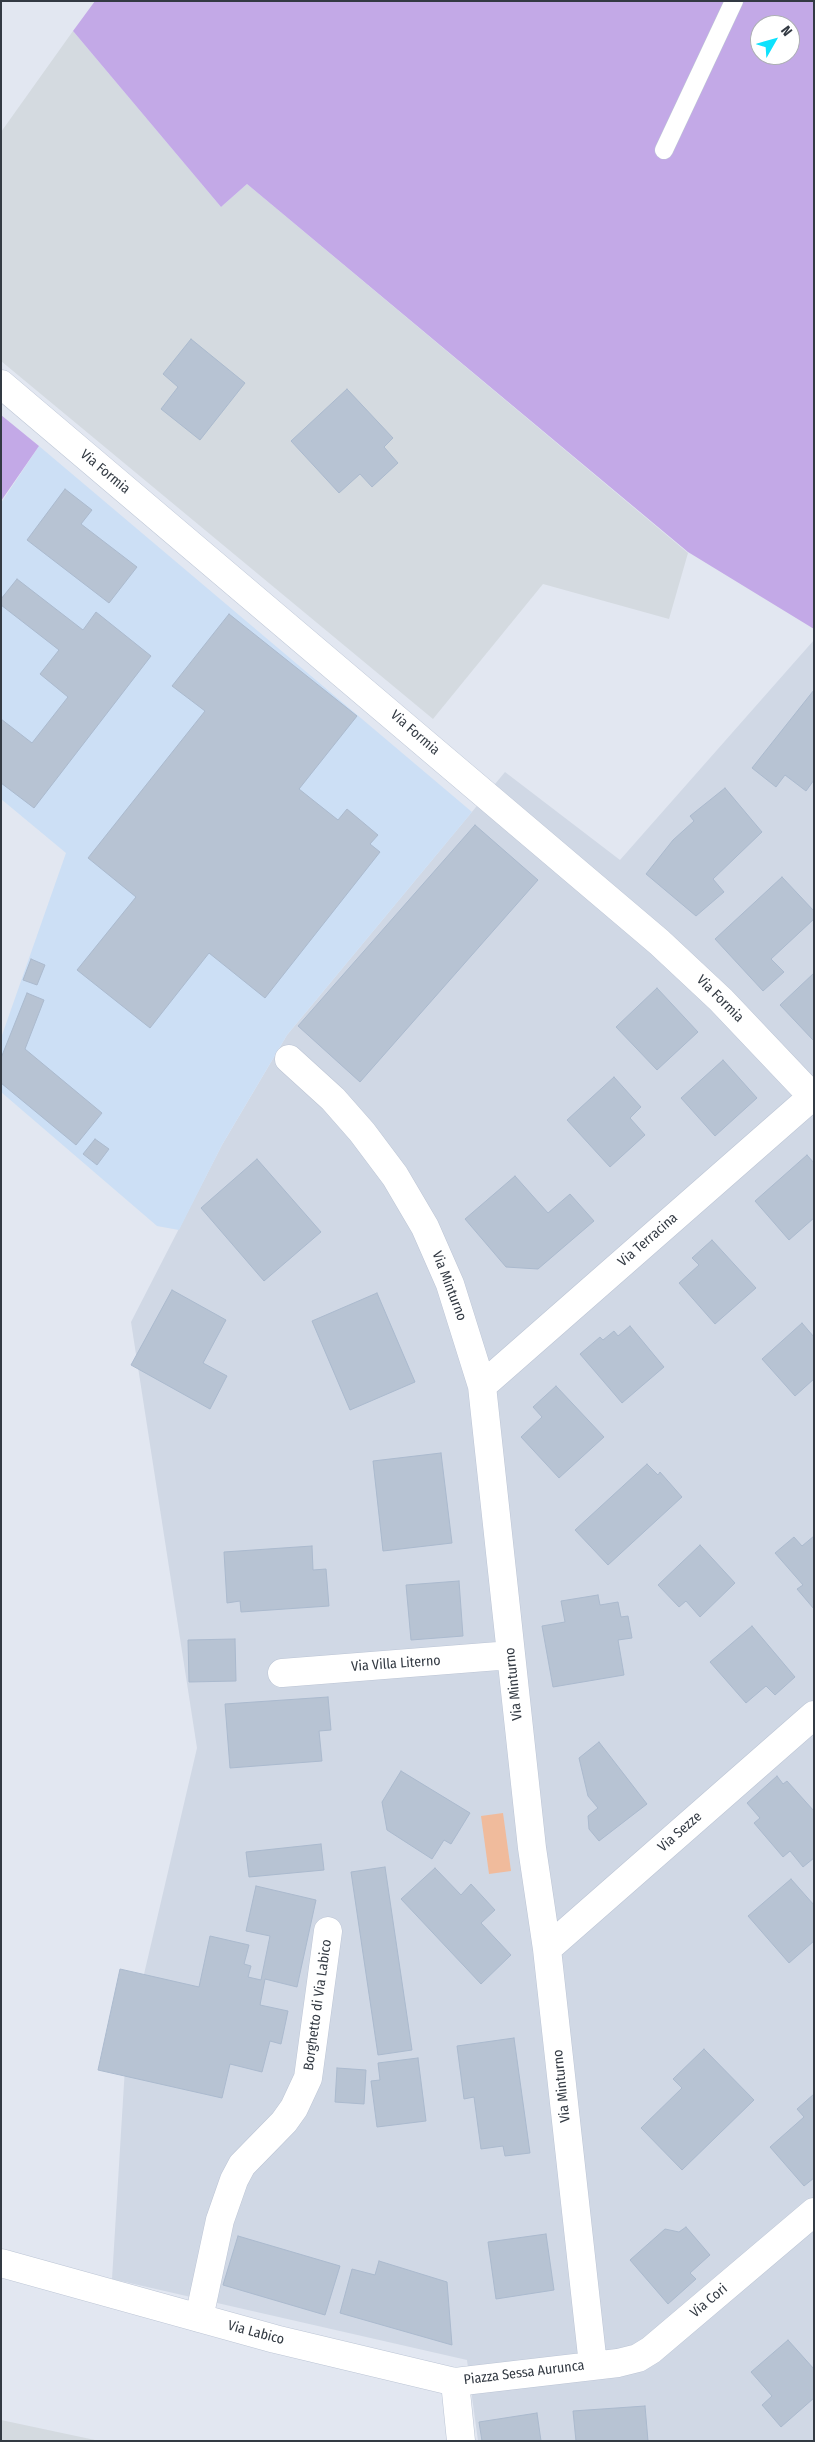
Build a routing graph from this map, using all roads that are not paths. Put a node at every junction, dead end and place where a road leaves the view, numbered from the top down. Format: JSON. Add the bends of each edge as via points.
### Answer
{"nodes":[{"id":1,"x":734,"y":1,"type":"edge"},
{"id":2,"x":664,"y":150,"type":"dead end"},
{"id":3,"x":1,"y":384,"type":"edge"},
{"id":4,"x":290,"y":1059,"type":"dead end"},
{"id":5,"x":813,"y":1096,"type":"edge"},
{"id":6,"x":482,"y":1386,"type":"junction"},
{"id":7,"x":510,"y":1655,"type":"junction"},
{"id":8,"x":282,"y":1673,"type":"dead end"},
{"id":9,"x":814,"y":1716,"type":"edge"},
{"id":10,"x":328,"y":1931,"type":"dead end"},
{"id":11,"x":547,"y":1949,"type":"junction"},
{"id":12,"x":814,"y":2212,"type":"edge"},
{"id":13,"x":1,"y":2262,"type":"edge"},
{"id":14,"x":199,"y":2318,"type":"junction"},
{"id":15,"x":593,"y":2364,"type":"junction"},
{"id":16,"x":455,"y":2382,"type":"junction"},
{"id":17,"x":461,"y":2441,"type":"edge"}],
"edges":[{"from":1,"to":2,"type":"lane"},
{"from":3,"to":5,"type":"street","name":"Via Formia","via":[[659,942],[721,1000]]},
{"from":4,"to":6,"type":"street","name":"Via Minturno","via":[[333,1099],[362,1132],[395,1176],[425,1227],[450,1284]]},
{"from":5,"to":6,"type":"street","name":"Via Terracina"},
{"from":6,"to":7,"type":"street","name":"Via Minturno"},
{"from":7,"to":8,"type":"street","name":"Via Villa Literno"},
{"from":7,"to":11,"type":"street","name":"Via Minturno"},
{"from":9,"to":11,"type":"street","name":"Via Sezze"},
{"from":10,"to":14,"type":"street","name":"Borghetto di Via Labico","via":[[308,2078],[294,2108],[276,2132],[242,2165],[234,2180],[220,2220]]},
{"from":11,"to":15,"type":"street","name":"Via Minturno"},
{"from":12,"to":15,"type":"street","name":"Via Cori","via":[[651,2350],[631,2360]]},
{"from":13,"to":14,"type":"street","name":"Via Labico"},
{"from":14,"to":16,"type":"street","name":"Via Labico"},
{"from":15,"to":16,"type":"street","name":"Piazza Sessa Aurunca"},
{"from":16,"to":17,"type":"street"}]}
